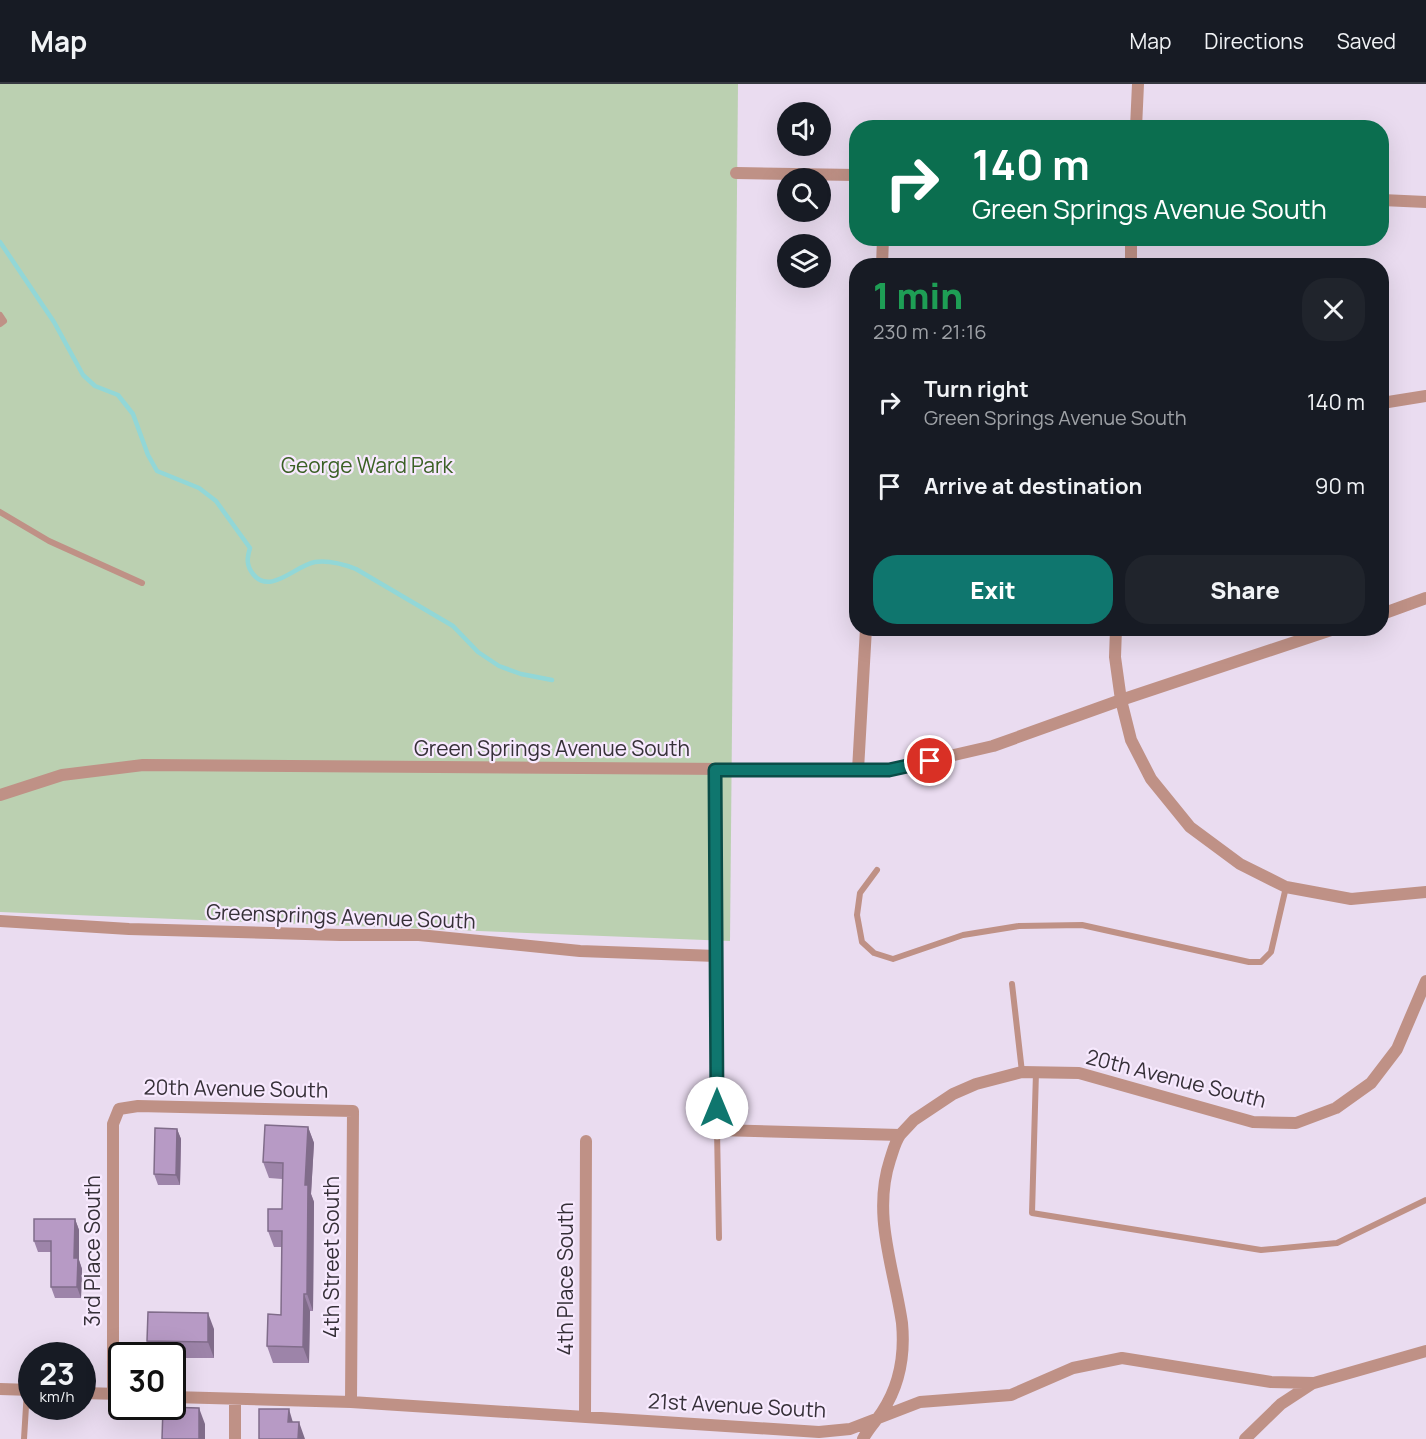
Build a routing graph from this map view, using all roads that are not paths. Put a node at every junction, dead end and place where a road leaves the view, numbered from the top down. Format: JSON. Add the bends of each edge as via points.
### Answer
{"nodes":[{"id":1,"x":1138,"y":84,"type":"edge"},
{"id":2,"x":1136,"y":120,"type":"edge"},
{"id":3,"x":736,"y":173,"type":"dead end"},
{"id":4,"x":849,"y":175,"type":"edge"},
{"id":5,"x":1389,"y":200,"type":"edge"},
{"id":6,"x":1426,"y":202,"type":"edge"},
{"id":7,"x":0,"y":315,"type":"edge"},
{"id":8,"x":0,"y":324,"type":"edge"},
{"id":9,"x":1426,"y":396,"type":"edge"},
{"id":10,"x":1389,"y":402,"type":"edge"},
{"id":11,"x":0,"y":512,"type":"edge"},
{"id":12,"x":142,"y":583,"type":"dead end"},
{"id":13,"x":1426,"y":598,"type":"edge"},
{"id":14,"x":1389,"y":611,"type":"edge"},
{"id":15,"x":866,"y":636,"type":"edge"},
{"id":16,"x":1116,"y":636,"type":"edge"},
{"id":17,"x":1313,"y":636,"type":"edge"},
{"id":18,"x":1121,"y":700,"type":"junction"},
{"id":19,"x":715,"y":770,"type":"junction"},
{"id":20,"x":858,"y":770,"type":"junction"},
{"id":21,"x":0,"y":795,"type":"edge"},
{"id":22,"x":877,"y":870,"type":"dead end"},
{"id":23,"x":1286,"y":887,"type":"junction"},
{"id":24,"x":1426,"y":892,"type":"edge"},
{"id":25,"x":0,"y":921,"type":"edge"},
{"id":26,"x":716,"y":956,"type":"junction"},
{"id":27,"x":1012,"y":984,"type":"dead end"},
{"id":28,"x":1425,"y":987,"type":"edge"},
{"id":29,"x":1022,"y":1072,"type":"junction"},
{"id":30,"x":1036,"y":1072,"type":"junction"},
{"id":31,"x":118,"y":1109,"type":"joint"},
{"id":32,"x":353,"y":1111,"type":"joint"},
{"id":33,"x":717,"y":1130,"type":"junction"},
{"id":34,"x":900,"y":1135,"type":"junction"},
{"id":35,"x":586,"y":1140,"type":"dead end"},
{"id":36,"x":1426,"y":1200,"type":"edge"},
{"id":37,"x":719,"y":1238,"type":"dead end"},
{"id":38,"x":116,"y":1342,"type":"edge"},
{"id":39,"x":1426,"y":1351,"type":"edge"},
{"id":40,"x":1314,"y":1383,"type":"junction"},
{"id":41,"x":0,"y":1389,"type":"edge"},
{"id":42,"x":18,"y":1390,"type":"edge"},
{"id":43,"x":186,"y":1398,"type":"edge"},
{"id":44,"x":235,"y":1400,"type":"junction"},
{"id":45,"x":351,"y":1402,"type":"junction"},
{"id":46,"x":585,"y":1417,"type":"junction"},
{"id":47,"x":876,"y":1419,"type":"junction"},
{"id":48,"x":26,"y":1420,"type":"edge"},
{"id":49,"x":24,"y":1439,"type":"edge"},
{"id":50,"x":235,"y":1439,"type":"edge"},
{"id":51,"x":863,"y":1439,"type":"edge"},
{"id":52,"x":1245,"y":1439,"type":"edge"}],
"edges":[{"from":1,"to":2,"type":"street"},
{"from":3,"to":4,"type":"street"},
{"from":5,"to":6,"type":"street"},
{"from":7,"to":8,"type":"lane","via":[[4,321]]},
{"from":9,"to":10,"type":"street"},
{"from":11,"to":12,"type":"lane","via":[[49,541]]},
{"from":13,"to":14,"type":"street"},
{"from":15,"to":20,"type":"street"},
{"from":16,"to":18,"type":"street"},
{"from":17,"to":18,"type":"street","name":"Green Springs Avenue South"},
{"from":18,"to":20,"type":"street","name":"Green Springs Avenue South","via":[[993,746],[908,767]]},
{"from":18,"to":23,"type":"street","via":[[1131,740],[1151,779],[1190,827],[1240,864]]},
{"from":19,"to":20,"type":"street","name":"Green Springs Avenue South"},
{"from":19,"to":21,"type":"street","name":"Green Springs Avenue South","via":[[143,765],[62,775]]},
{"from":19,"to":26,"type":"street"},
{"from":22,"to":23,"type":"lane","via":[[860,893],[857,915],[862,942],[874,953],[893,959],[963,935],[1059,924],[1082,925],[1261,962],[1271,952]]},
{"from":23,"to":24,"type":"street","via":[[1351,898]]},
{"from":25,"to":26,"type":"street","name":"Greensprings Avenue South","via":[[141,929],[419,935],[580,951]]},
{"from":26,"to":33,"type":"street"},
{"from":27,"to":29,"type":"lane"},
{"from":28,"to":30,"type":"street","name":"20th Avenue South","via":[[1397,1049],[1371,1083],[1336,1108],[1296,1123],[1253,1122],[1079,1073]]},
{"from":29,"to":30,"type":"street","name":"20th Avenue South"},
{"from":29,"to":34,"type":"street","name":"20th Avenue South","via":[[953,1094],[914,1120]]},
{"from":30,"to":36,"type":"lane","via":[[1032,1213],[1260,1250],[1336,1243]]},
{"from":31,"to":32,"type":"street","name":"20th Avenue South","via":[[138,1106]]},
{"from":31,"to":38,"type":"street","name":"3rd Place South","via":[[113,1124]]},
{"from":32,"to":45,"type":"street","name":"4th Street South"},
{"from":33,"to":34,"type":"street"},
{"from":33,"to":37,"type":"lane"},
{"from":34,"to":47,"type":"street","via":[[886,1170],[882,1219],[904,1339],[894,1391]]},
{"from":35,"to":46,"type":"street","name":"4th Place South"},
{"from":39,"to":40,"type":"street","name":"21st Avenue South"},
{"from":40,"to":47,"type":"street","name":"21st Avenue South","via":[[1271,1382],[1122,1358],[1073,1368],[1011,1395],[920,1402]]},
{"from":40,"to":52,"type":"street","via":[[1281,1404]]},
{"from":41,"to":42,"type":"street"},
{"from":43,"to":44,"type":"street","name":"21st Avenue South"},
{"from":44,"to":45,"type":"street","name":"21st Avenue South"},
{"from":44,"to":50,"type":"street"},
{"from":45,"to":46,"type":"street","name":"21st Avenue South"},
{"from":46,"to":47,"type":"street","name":"21st Avenue South","via":[[819,1432],[850,1429]]},
{"from":47,"to":51,"type":"street"},
{"from":48,"to":49,"type":"lane"}]}
